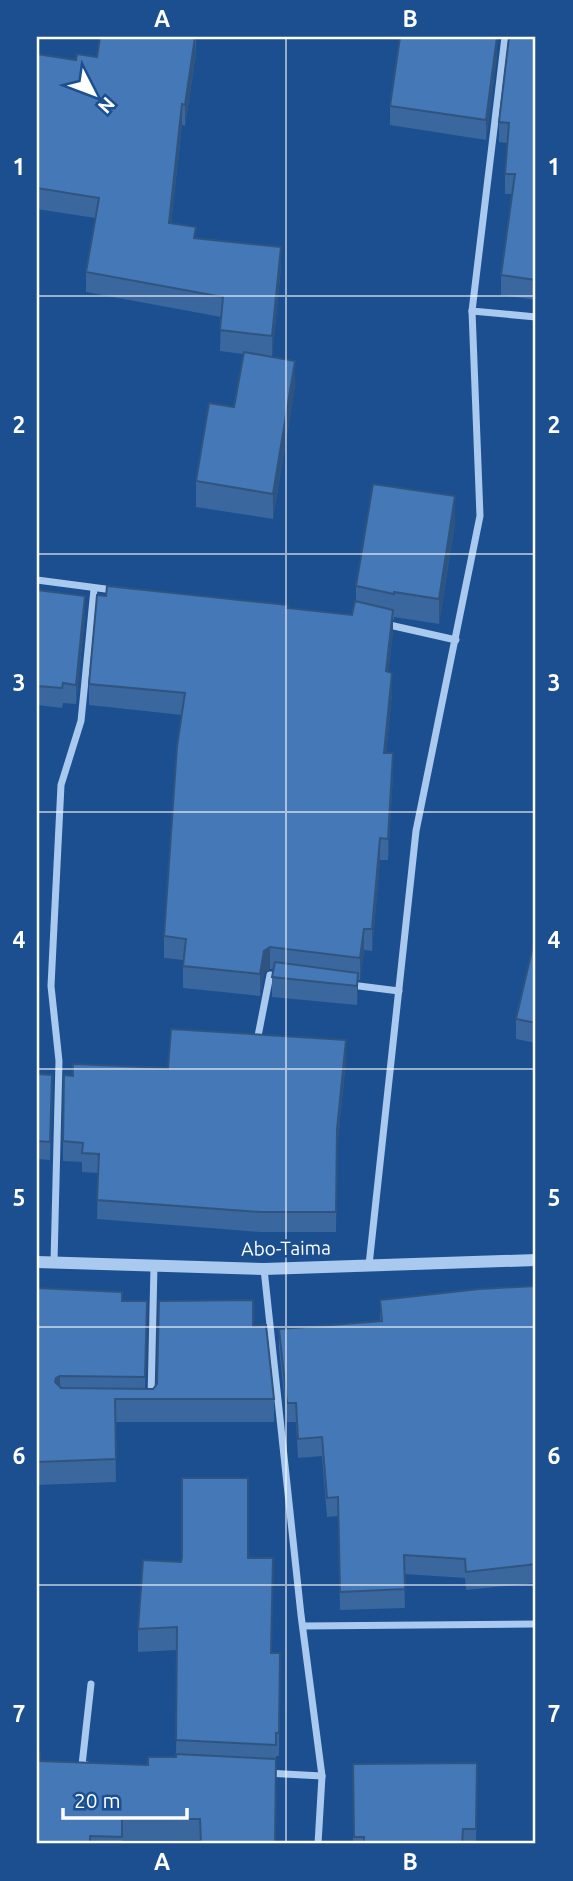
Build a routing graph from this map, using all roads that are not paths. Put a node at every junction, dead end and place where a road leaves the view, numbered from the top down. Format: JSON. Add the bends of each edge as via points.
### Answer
{"nodes":[{"id":1,"x":505,"y":37,"type":"edge"},
{"id":2,"x":472,"y":311,"type":"junction"},
{"id":3,"x":536,"y":317,"type":"edge"},
{"id":4,"x":37,"y":580,"type":"edge"},
{"id":5,"x":94,"y":589,"type":"junction"},
{"id":6,"x":121,"y":591,"type":"edge"},
{"id":7,"x":371,"y":621,"type":"edge"},
{"id":8,"x":456,"y":640,"type":"junction"},
{"id":9,"x":295,"y":978,"type":"edge"},
{"id":10,"x":347,"y":985,"type":"edge"},
{"id":11,"x":398,"y":991,"type":"junction"},
{"id":12,"x":258,"y":1036,"type":"edge"},
{"id":13,"x":536,"y":1260,"type":"edge"},
{"id":14,"x":37,"y":1262,"type":"edge"},
{"id":15,"x":54,"y":1262,"type":"junction"},
{"id":16,"x":369,"y":1265,"type":"junction"},
{"id":17,"x":154,"y":1266,"type":"junction"},
{"id":18,"x":264,"y":1269,"type":"junction"},
{"id":19,"x":151,"y":1406,"type":"edge"},
{"id":20,"x":536,"y":1624,"type":"edge"},
{"id":21,"x":303,"y":1626,"type":"junction"},
{"id":22,"x":91,"y":1684,"type":"dead end"},
{"id":23,"x":95,"y":1766,"type":"edge"},
{"id":24,"x":255,"y":1773,"type":"edge"},
{"id":25,"x":321,"y":1776,"type":"junction"},
{"id":26,"x":318,"y":1844,"type":"edge"}],
"edges":[{"from":1,"to":2,"type":"street"},
{"from":2,"to":3,"type":"street"},
{"from":2,"to":8,"type":"street","via":[[480,516]]},
{"from":4,"to":5,"type":"street"},
{"from":5,"to":6,"type":"street"},
{"from":5,"to":15,"type":"street","via":[[81,721],[61,785],[51,986],[59,1061]]},
{"from":7,"to":8,"type":"street"},
{"from":8,"to":11,"type":"street","via":[[416,831]]},
{"from":9,"to":12,"type":"street","via":[[270,975]]},
{"from":10,"to":11,"type":"street"},
{"from":11,"to":16,"type":"street"},
{"from":13,"to":16,"type":"street","name":"Abo-Taima"},
{"from":14,"to":15,"type":"street","name":"Abo-Taima"},
{"from":15,"to":17,"type":"street","name":"Abo-Taima"},
{"from":16,"to":18,"type":"street","name":"Abo-Taima"},
{"from":17,"to":18,"type":"street","name":"Abo-Taima"},
{"from":17,"to":19,"type":"street"},
{"from":18,"to":21,"type":"street"},
{"from":20,"to":21,"type":"street"},
{"from":21,"to":25,"type":"street"},
{"from":22,"to":23,"type":"street","via":[[82,1765]]},
{"from":24,"to":25,"type":"street"},
{"from":25,"to":26,"type":"street"}]}
